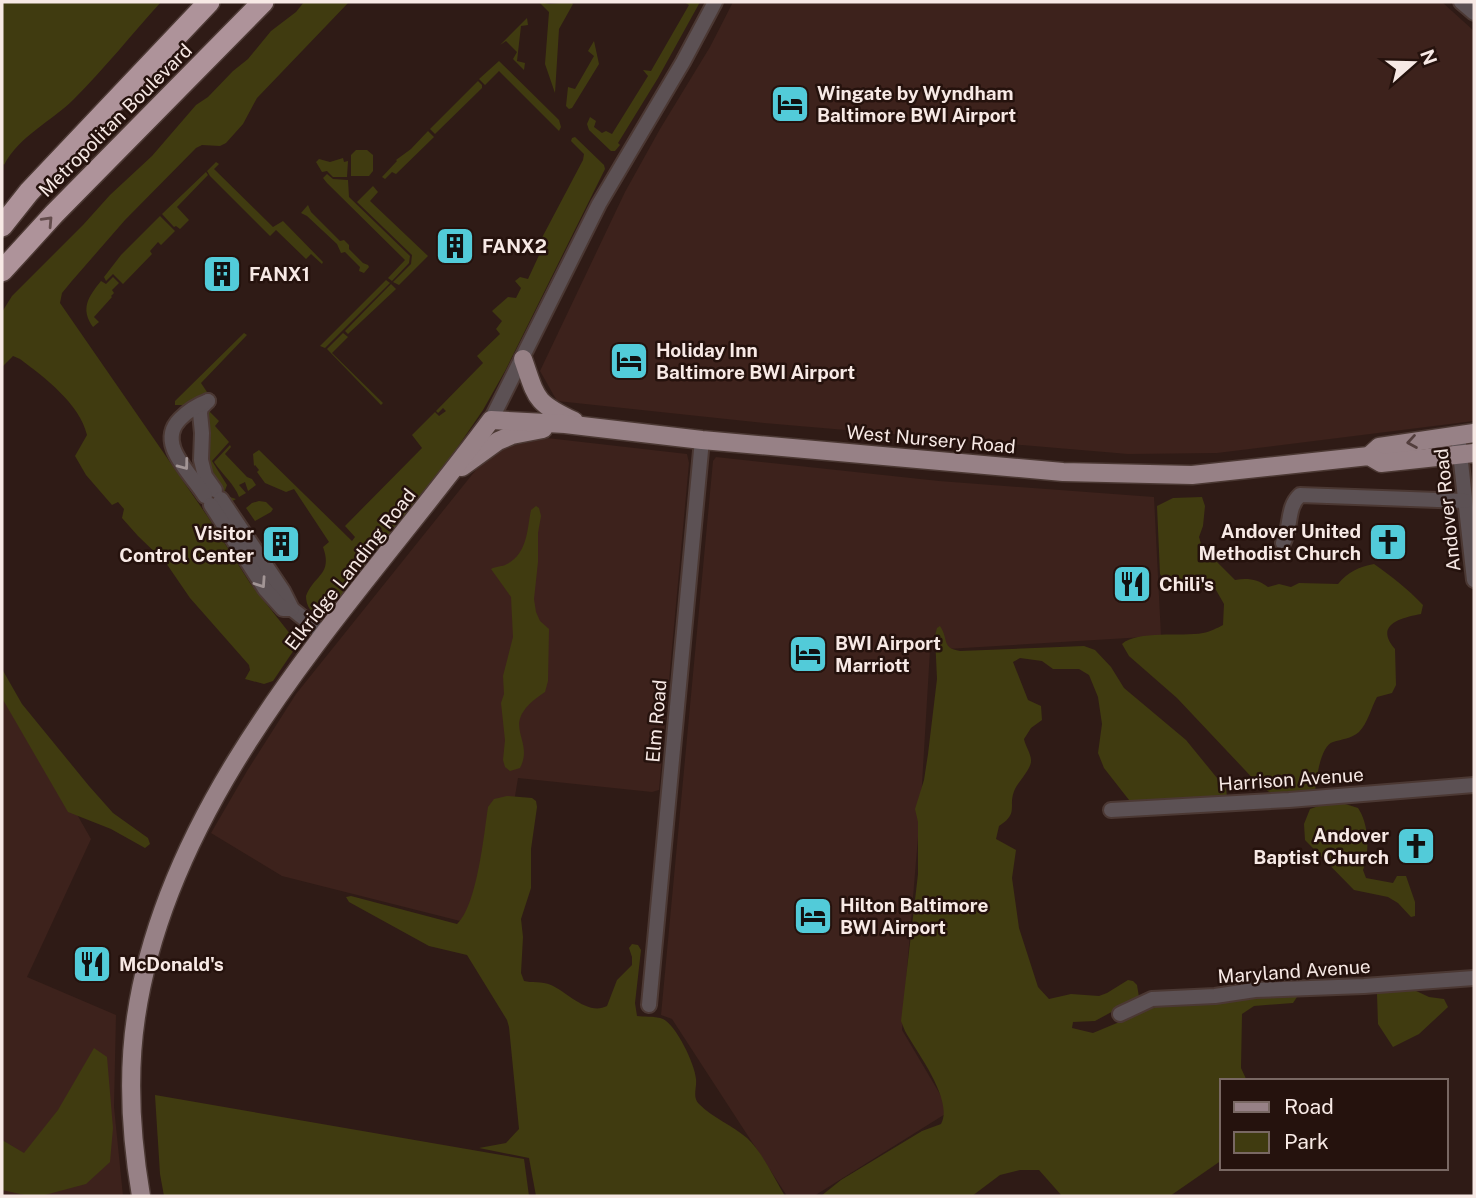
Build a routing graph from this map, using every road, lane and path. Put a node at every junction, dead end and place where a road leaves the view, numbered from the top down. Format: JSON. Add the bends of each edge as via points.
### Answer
{"nodes":[{"id":1,"x":263,"y":2,"type":"edge"},
{"id":2,"x":281,"y":2,"type":"edge"},
{"id":3,"x":715,"y":2,"type":"edge"},
{"id":4,"x":1461,"y":2,"type":"edge"},
{"id":5,"x":207,"y":4,"type":"edge"},
{"id":6,"x":1474,"y":13,"type":"edge"},
{"id":7,"x":116,"y":152,"type":"junction"},
{"id":8,"x":2,"y":226,"type":"edge"},
{"id":9,"x":2,"y":271,"type":"edge"},
{"id":10,"x":523,"y":359,"type":"junction"},
{"id":11,"x":491,"y":420,"type":"junction"},
{"id":12,"x":574,"y":424,"type":"junction"},
{"id":13,"x":1466,"y":434,"type":"edge"},
{"id":14,"x":702,"y":440,"type":"junction"},
{"id":15,"x":1467,"y":454,"type":"edge"},
{"id":16,"x":1369,"y":456,"type":"junction"},
{"id":17,"x":448,"y":478,"type":"junction"},
{"id":18,"x":213,"y":497,"type":"junction"},
{"id":19,"x":1465,"y":501,"type":"junction"},
{"id":20,"x":1283,"y":543,"type":"dead end"},
{"id":21,"x":1474,"y":580,"type":"edge"},
{"id":22,"x":325,"y":635,"type":"junction"},
{"id":23,"x":1474,"y":785,"type":"edge"},
{"id":24,"x":1111,"y":810,"type":"dead end"},
{"id":25,"x":1474,"y":978,"type":"edge"},
{"id":26,"x":649,"y":1005,"type":"dead end"},
{"id":27,"x":1120,"y":1014,"type":"dead end"},
{"id":28,"x":141,"y":1196,"type":"edge"}],
"edges":[{"from":1,"to":7,"type":"highway","name":"Metropolitan Boulevard"},
{"from":2,"to":7,"type":"highway"},
{"from":3,"to":10,"type":"street","name":"Elkridge Landing Road","via":[[605,193]]},
{"from":4,"to":6,"type":"street"},
{"from":5,"to":8,"type":"highway","name":"Metropolitan Boulevard"},
{"from":9,"to":7,"type":"highway","name":"Metropolitan Boulevard","one_way":true},
{"from":10,"to":11,"type":"street","name":"Elkridge Landing Road"},
{"from":10,"to":12,"type":"main road","via":[[537,398]]},
{"from":11,"to":12,"type":"main road","name":"West Nursery Road"},
{"from":11,"to":17,"type":"main road","name":"Elkridge Landing Road"},
{"from":12,"to":14,"type":"main road","name":"West Nursery Road"},
{"from":12,"to":17,"type":"main road","via":[[498,441]]},
{"from":13,"to":15,"type":"street","name":"Andover Road"},
{"from":13,"to":16,"type":"main road","name":"West Nursery Road","one_way":true,"via":[[1379,447]]},
{"from":14,"to":16,"type":"main road","name":"West Nursery Road","via":[[1063,472],[1222,473]]},
{"from":14,"to":26,"type":"street","name":"Elm Road"},
{"from":15,"to":16,"type":"main road","name":"West Nursery Road","via":[[1381,463]]},
{"from":15,"to":19,"type":"street","name":"Andover Road"},
{"from":17,"to":22,"type":"main road","name":"Elkridge Landing Road"},
{"from":18,"to":18,"type":"street","one_way":true,"via":[[201,460],[200,414],[208,401],[175,424],[170,440],[173,450]]},
{"from":18,"to":22,"type":"street","via":[[292,609]]},
{"from":19,"to":20,"type":"street","via":[[1300,495],[1293,502]]},
{"from":19,"to":21,"type":"street","name":"Andover Road"},
{"from":22,"to":28,"type":"main road","name":"Elkridge Landing Road","via":[[258,726],[216,795],[158,924],[137,1009],[132,1061],[130,1105]]},
{"from":23,"to":24,"type":"street","name":"Harrison Avenue"},
{"from":25,"to":27,"type":"street","name":"Maryland Avenue","via":[[1152,999]]}]}
